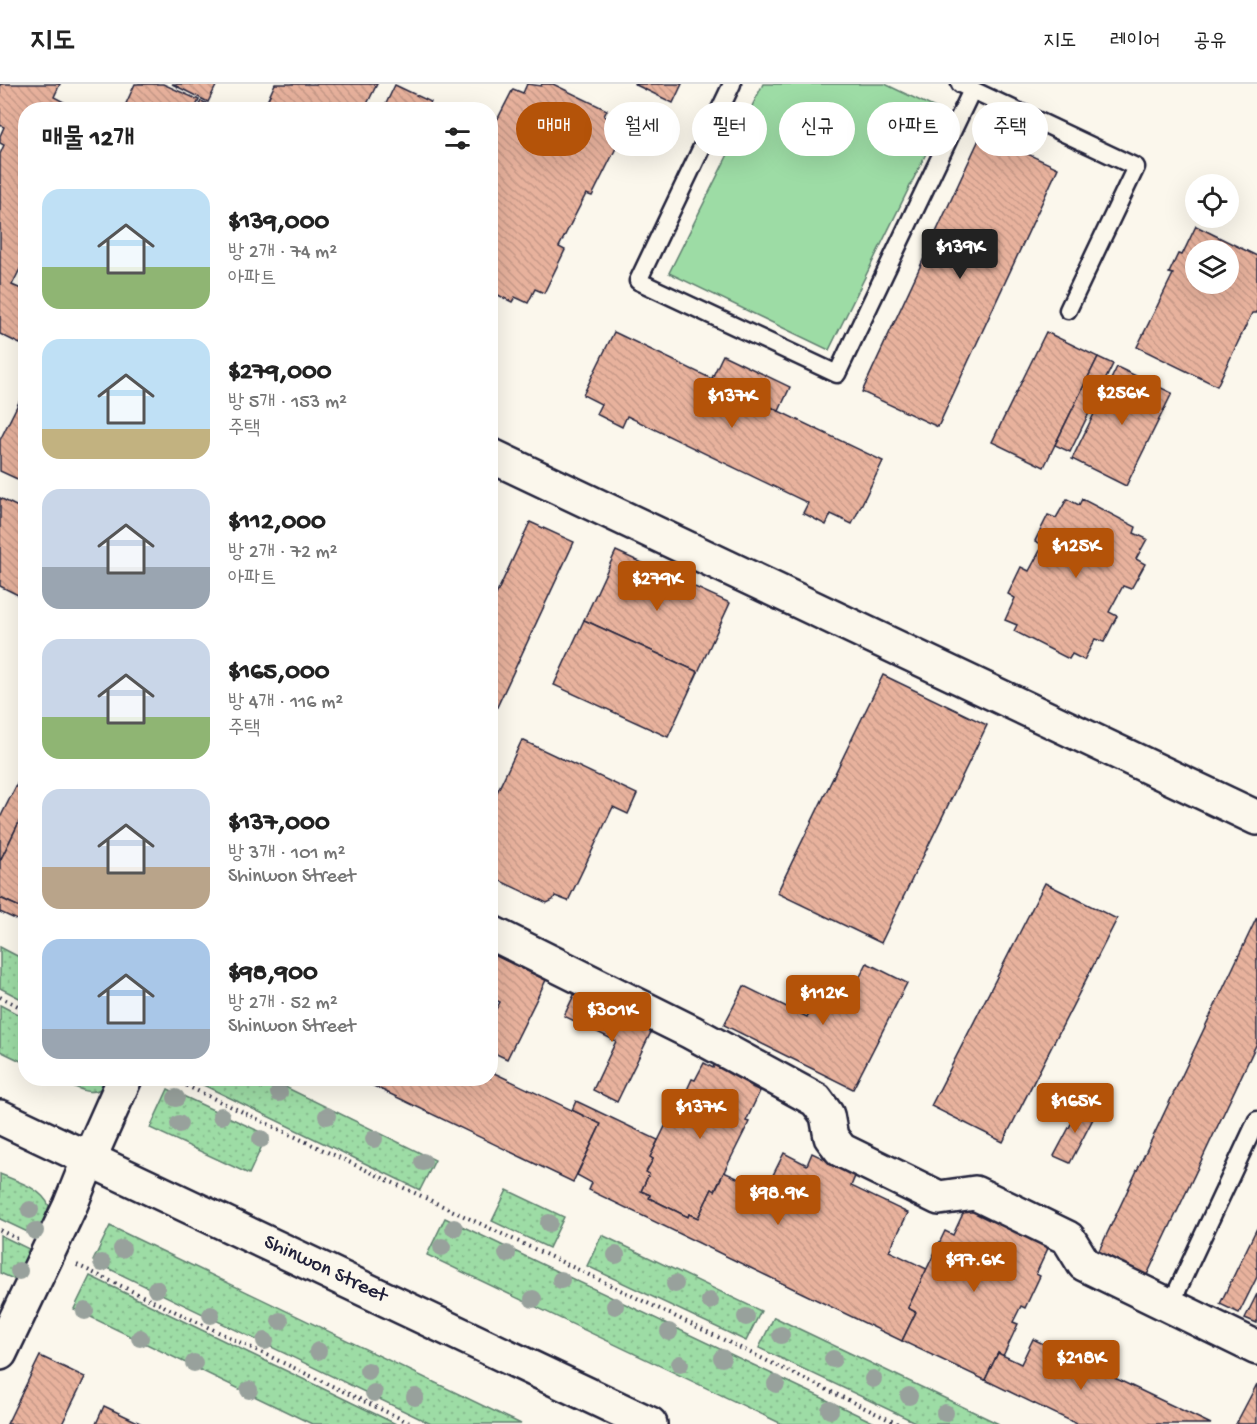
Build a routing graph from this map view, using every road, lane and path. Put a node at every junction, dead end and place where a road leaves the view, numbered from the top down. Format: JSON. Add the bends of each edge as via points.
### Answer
{"nodes":[{"id":1,"x":732,"y":84,"type":"edge"},
{"id":2,"x":966,"y":87,"type":"edge"},
{"id":3,"x":1068,"y":310,"type":"dead end"},
{"id":4,"x":498,"y":459,"type":"edge"},
{"id":5,"x":1257,"y":818,"type":"edge"},
{"id":6,"x":498,"y":936,"type":"edge"},
{"id":7,"x":0,"y":997,"type":"edge"},
{"id":8,"x":18,"y":1006,"type":"edge"},
{"id":9,"x":121,"y":1086,"type":"edge"},
{"id":10,"x":187,"y":1086,"type":"edge"},
{"id":11,"x":0,"y":1117,"type":"edge"},
{"id":12,"x":1257,"y":1120,"type":"edge"},
{"id":13,"x":89,"y":1159,"type":"junction"},
{"id":14,"x":0,"y":1230,"type":"edge"},
{"id":15,"x":48,"y":1253,"type":"junction"},
{"id":16,"x":1170,"y":1306,"type":"junction"},
{"id":17,"x":1257,"y":1348,"type":"edge"},
{"id":18,"x":0,"y":1353,"type":"edge"},
{"id":19,"x":412,"y":1424,"type":"edge"},
{"id":20,"x":650,"y":1424,"type":"edge"},
{"id":21,"x":898,"y":1424,"type":"edge"}],
"edges":[{"from":1,"to":2,"type":"lane","via":[[638,281],[837,374]]},
{"from":2,"to":3,"type":"lane","via":[[1136,167]]},
{"from":4,"to":5,"type":"street"},
{"from":6,"to":16,"type":"street","via":[[691,1032],[816,1100],[827,1115],[831,1137],[841,1150],[939,1198],[975,1193],[1068,1238],[1084,1264]]},
{"from":7,"to":8,"type":"path"},
{"from":9,"to":13,"type":"street"},
{"from":10,"to":21,"type":"path"},
{"from":11,"to":13,"type":"street","name":"Shinwon Street"},
{"from":12,"to":16,"type":"lane"},
{"from":13,"to":15,"type":"street"},
{"from":13,"to":20,"type":"street","name":"Shinwon Street"},
{"from":14,"to":15,"type":"path"},
{"from":15,"to":18,"type":"street"},
{"from":15,"to":19,"type":"path"},
{"from":16,"to":17,"type":"street"}]}
